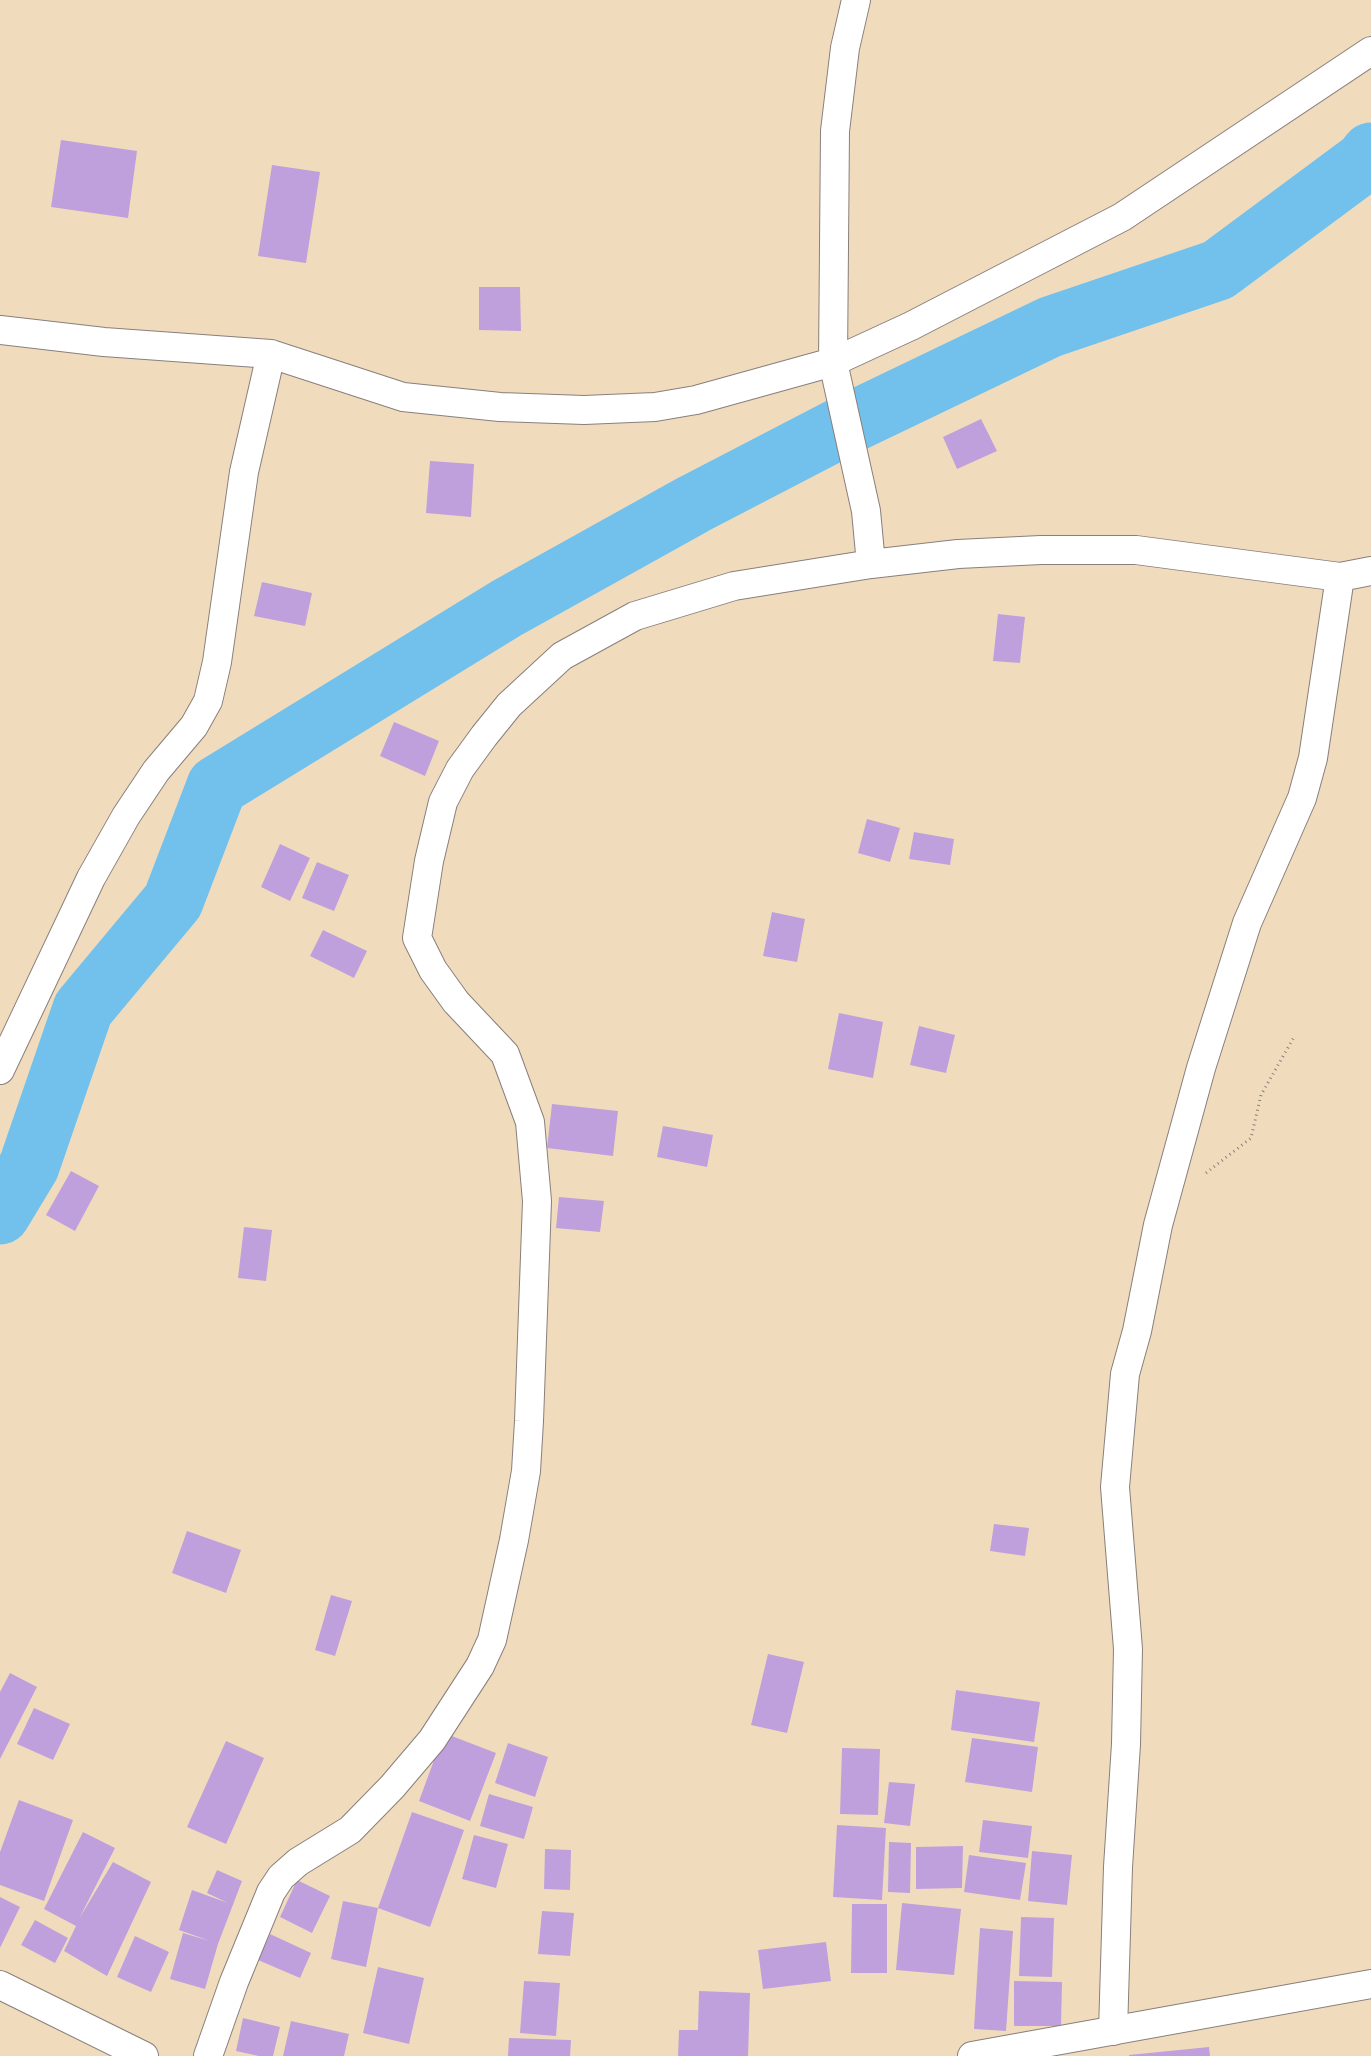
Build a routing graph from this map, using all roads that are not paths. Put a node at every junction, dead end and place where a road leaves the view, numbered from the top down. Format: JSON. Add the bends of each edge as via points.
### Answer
{"nodes":[{"id":1,"x":856,"y":0,"type":"edge"},
{"id":2,"x":1371,"y":51,"type":"edge"},
{"id":3,"x":0,"y":330,"type":"edge"},
{"id":4,"x":271,"y":354,"type":"junction"},
{"id":5,"x":833,"y":362,"type":"junction"},
{"id":6,"x":871,"y":564,"type":"junction"},
{"id":7,"x":1371,"y":571,"type":"edge"},
{"id":8,"x":1340,"y":577,"type":"junction"},
{"id":9,"x":0,"y":1070,"type":"edge"},
{"id":10,"x":1371,"y":1984,"type":"edge"},
{"id":11,"x":0,"y":1985,"type":"edge"},
{"id":12,"x":1113,"y":2031,"type":"junction"},
{"id":13,"x":144,"y":2056,"type":"edge"},
{"id":14,"x":208,"y":2056,"type":"edge"},
{"id":15,"x":972,"y":2056,"type":"edge"}],
"edges":[{"from":1,"to":5,"type":"street","via":[[845,48],[835,131]]},
{"from":2,"to":5,"type":"street","via":[[1122,217],[911,326]]},
{"from":3,"to":4,"type":"street","via":[[104,342]]},
{"from":4,"to":5,"type":"street","via":[[403,397],[500,408],[584,410],[655,407],[696,400]]},
{"from":4,"to":9,"type":"street","via":[[244,472],[217,662],[208,701],[194,726],[156,771],[126,816],[91,878]]},
{"from":5,"to":6,"type":"street","via":[[866,511]]},
{"from":6,"to":8,"type":"street","via":[[958,554],[1136,550]]},
{"from":6,"to":14,"type":"street","via":[[734,586],[697,597],[635,616],[562,656],[509,706],[484,736],[460,769],[443,802],[416,938],[433,970],[456,1002],[505,1054],[530,1122],[536,1201],[530,1412],[526,1471],[514,1540],[492,1640],[480,1666],[432,1740],[392,1787],[350,1830],[281,1876],[271,1892],[234,1982]]},
{"from":7,"to":8,"type":"street"},
{"from":8,"to":12,"type":"street","via":[[1313,758],[1302,798],[1247,923],[1201,1068],[1158,1225],[1137,1332],[1125,1374],[1115,1487],[1128,1649]]},
{"from":10,"to":12,"type":"street"},
{"from":11,"to":13,"type":"street"},
{"from":12,"to":15,"type":"street"}]}
